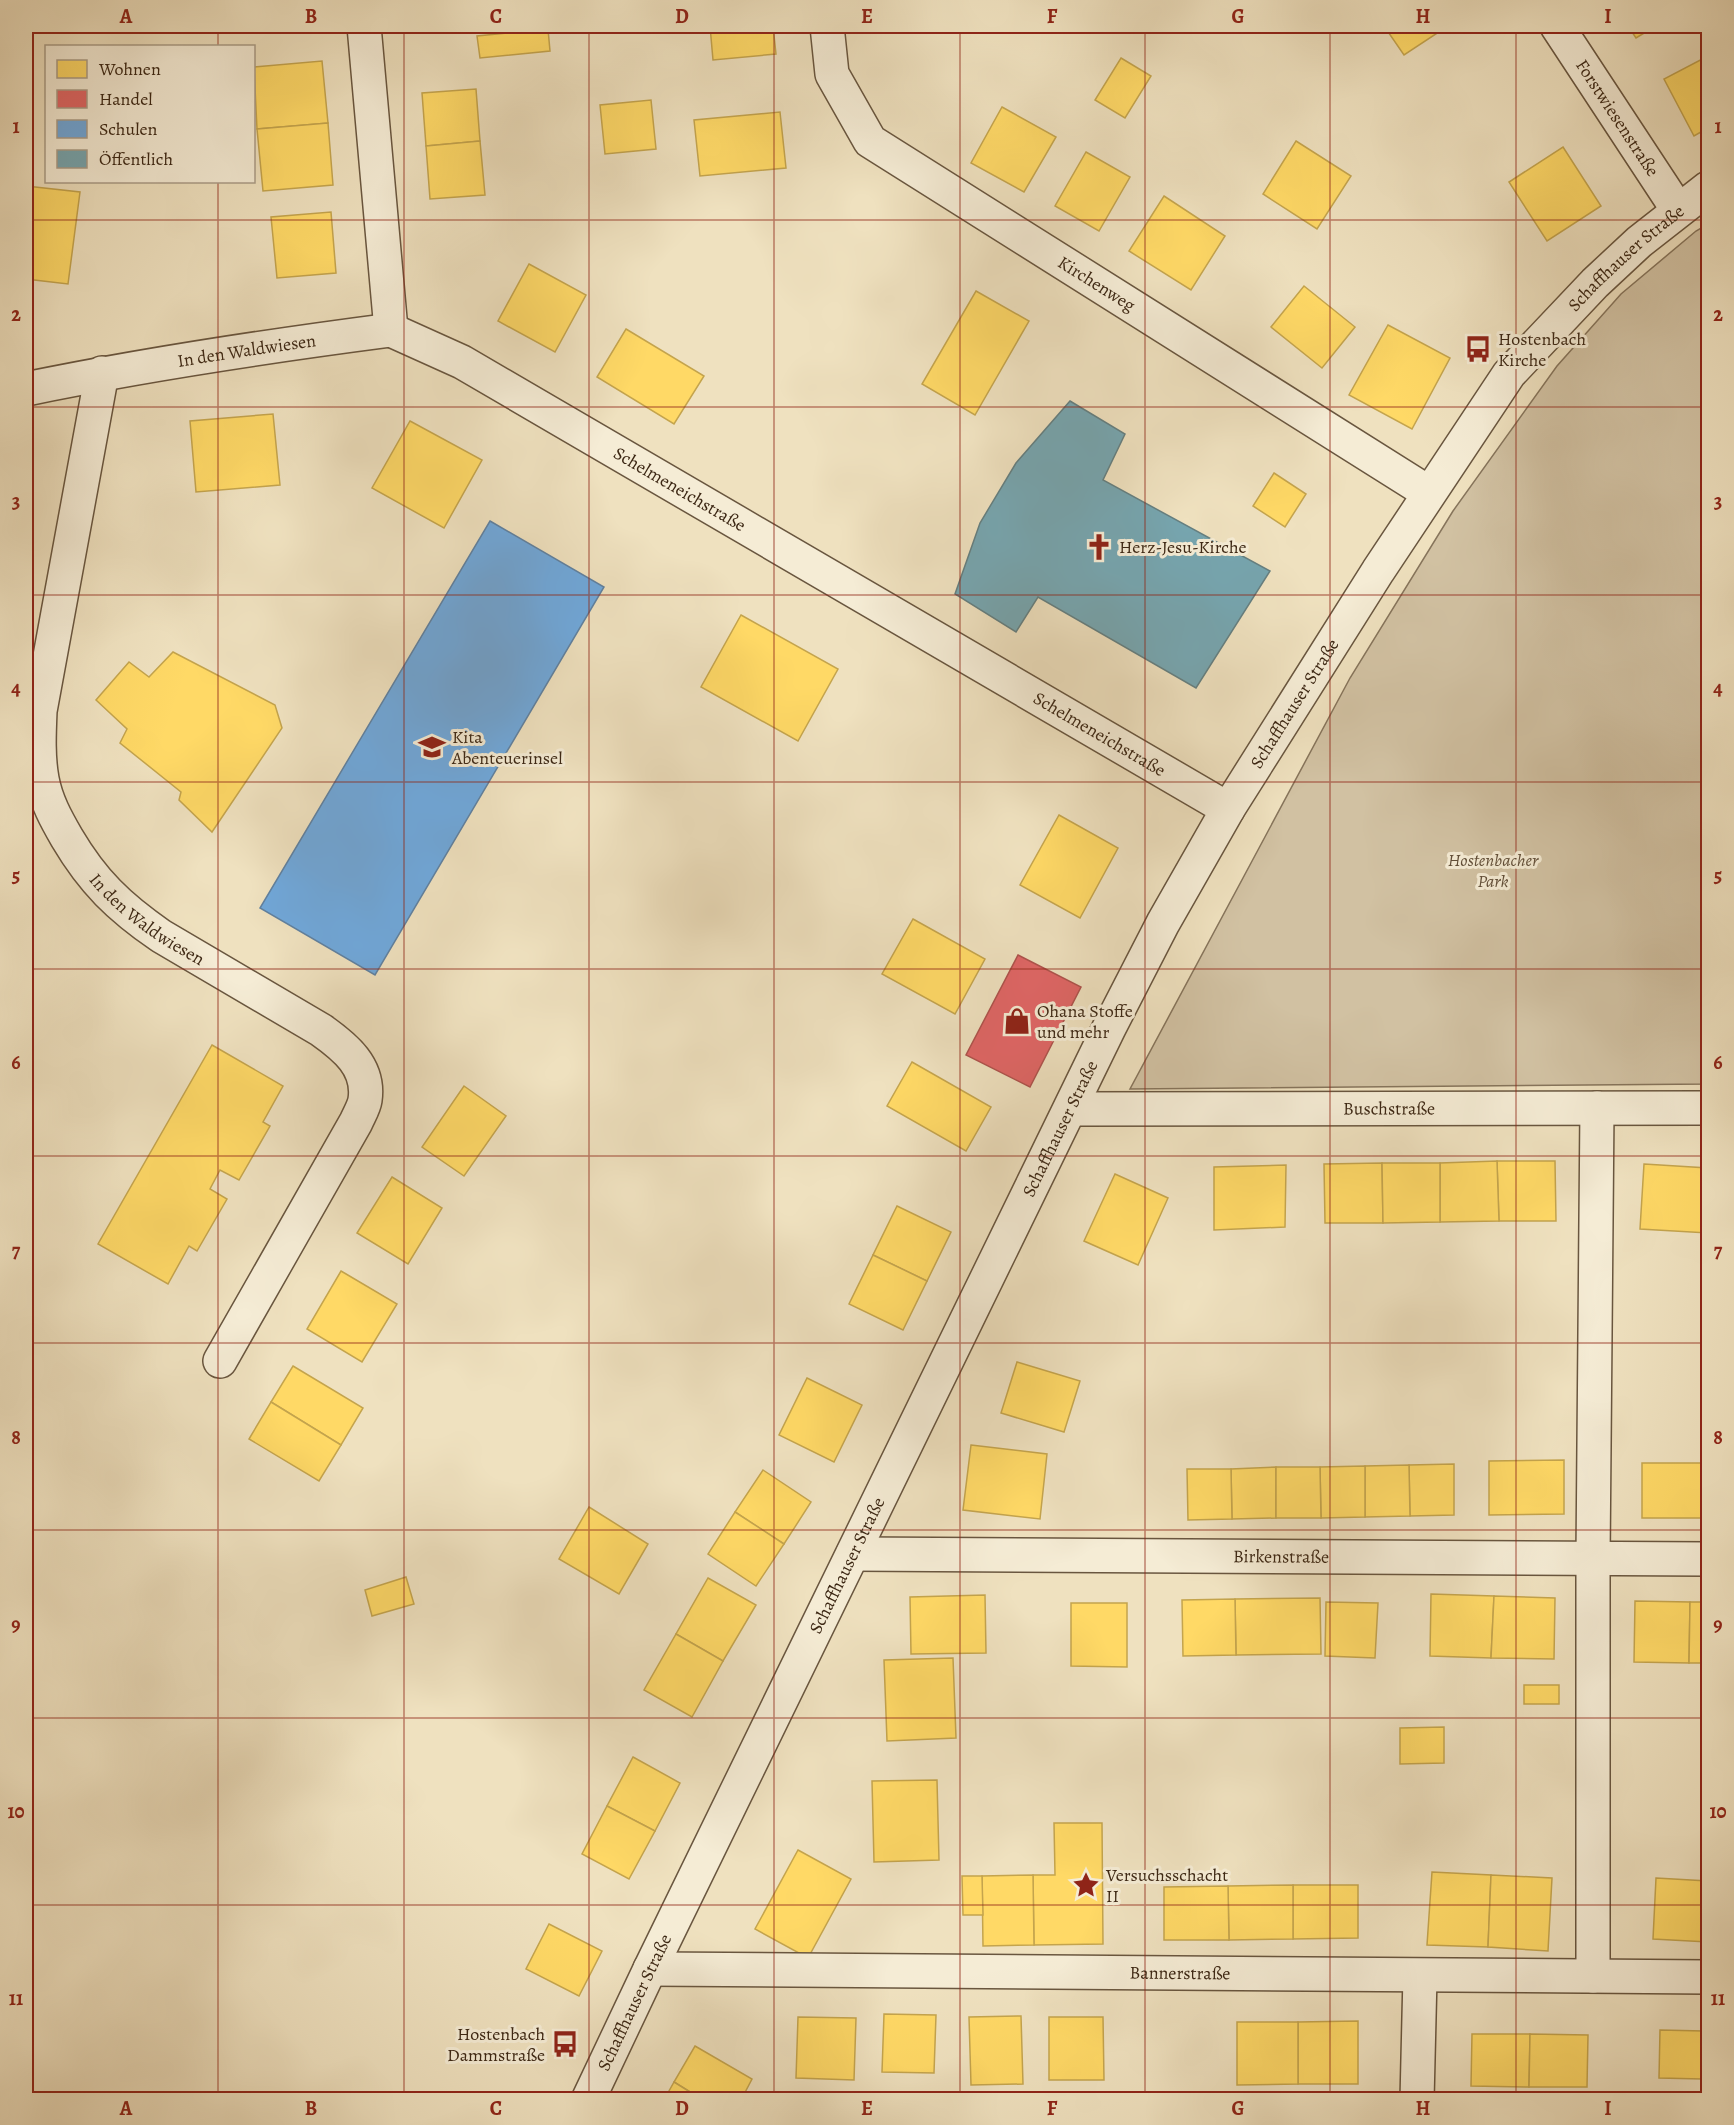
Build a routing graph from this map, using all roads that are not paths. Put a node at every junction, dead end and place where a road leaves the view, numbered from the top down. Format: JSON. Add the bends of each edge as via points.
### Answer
{"nodes":[{"id":1,"x":364,"y":26,"type":"edge"},
{"id":2,"x":826,"y":26,"type":"edge"},
{"id":3,"x":1557,"y":26,"type":"edge"},
{"id":4,"x":1708,"y":188,"type":"edge"},
{"id":5,"x":1678,"y":210,"type":"junction"},
{"id":6,"x":391,"y":330,"type":"junction"},
{"id":7,"x":102,"y":373,"type":"junction"},
{"id":8,"x":26,"y":389,"type":"edge"},
{"id":9,"x":1429,"y":493,"type":"junction"},
{"id":10,"x":1228,"y":809,"type":"junction"},
{"id":11,"x":1597,"y":1108,"type":"junction"},
{"id":12,"x":1708,"y":1108,"type":"edge"},
{"id":13,"x":1071,"y":1109,"type":"junction"},
{"id":14,"x":220,"y":1361,"type":"dead end"},
{"id":15,"x":853,"y":1554,"type":"junction"},
{"id":16,"x":1593,"y":1558,"type":"junction"},
{"id":17,"x":1708,"y":1559,"type":"edge"},
{"id":18,"x":650,"y":1969,"type":"junction"},
{"id":19,"x":1420,"y":1976,"type":"junction"},
{"id":20,"x":1593,"y":1976,"type":"junction"},
{"id":21,"x":1708,"y":1977,"type":"edge"},
{"id":22,"x":588,"y":2100,"type":"edge"},
{"id":23,"x":1417,"y":2100,"type":"edge"}],
"edges":[{"from":1,"to":6,"type":"street"},
{"from":2,"to":9,"type":"street","name":"Kirchenweg","via":[[832,74],[870,141]]},
{"from":3,"to":5,"type":"street","name":"Forstwiesenstraße"},
{"from":4,"to":5,"type":"street","name":"Schaffhauser Straße"},
{"from":5,"to":9,"type":"street","name":"Schaffhauser Straße","via":[[1594,283],[1509,374]]},
{"from":6,"to":7,"type":"street","name":"In den Waldwiesen","via":[[247,348]]},
{"from":6,"to":10,"type":"street","name":"Schelmeneichstraße","via":[[462,362]]},
{"from":7,"to":8,"type":"street","name":"In den Waldwiesen"},
{"from":7,"to":14,"type":"street","name":"In den Waldwiesen","via":[[40,711],[39,745],[46,797],[74,850],[111,898],[161,936],[341,1044],[355,1058],[364,1077],[365,1100],[356,1122]]},
{"from":9,"to":10,"type":"street","name":"Schaffhauser Straße"},
{"from":10,"to":13,"type":"street","name":"Schaffhauser Straße","via":[[1163,923]]},
{"from":11,"to":12,"type":"street","name":"Buschstraße"},
{"from":11,"to":13,"type":"street","name":"Buschstraße"},
{"from":11,"to":16,"type":"street"},
{"from":13,"to":15,"type":"street","name":"Schaffhauser Straße"},
{"from":15,"to":16,"type":"street","name":"Birkenstraße"},
{"from":15,"to":18,"type":"street","name":"Schaffhauser Straße"},
{"from":16,"to":17,"type":"street","name":"Birkenstraße"},
{"from":16,"to":20,"type":"street"},
{"from":18,"to":19,"type":"street","name":"Bannerstraße"},
{"from":18,"to":22,"type":"street","name":"Schaffhauser Straße"},
{"from":19,"to":20,"type":"street","name":"Bannerstraße"},
{"from":19,"to":23,"type":"street"},
{"from":20,"to":21,"type":"street","name":"Bannerstraße"}]}
